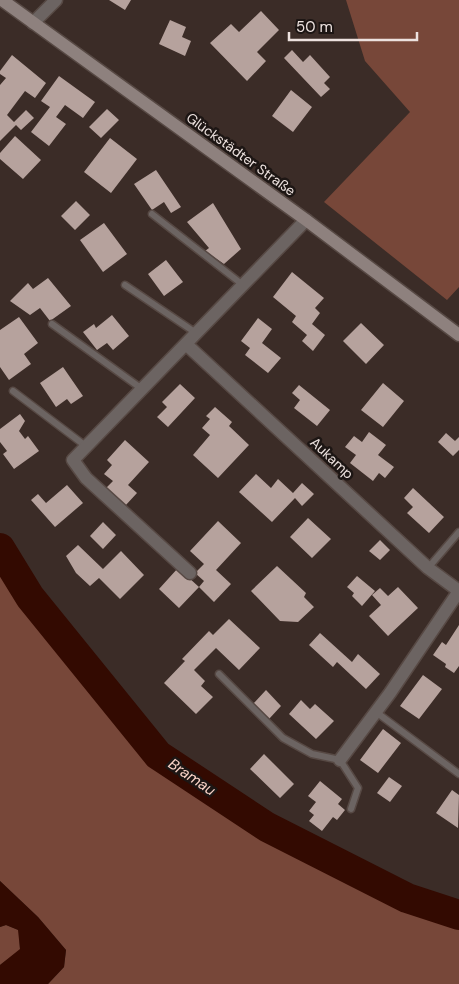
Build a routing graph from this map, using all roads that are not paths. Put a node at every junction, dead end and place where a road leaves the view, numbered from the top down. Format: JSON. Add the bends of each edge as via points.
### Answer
{"nodes":[{"id":1,"x":2,"y":0,"type":"edge"},
{"id":2,"x":56,"y":0,"type":"edge"},
{"id":3,"x":33,"y":23,"type":"junction"},
{"id":4,"x":152,"y":214,"type":"dead end"},
{"id":5,"x":306,"y":220,"type":"junction"},
{"id":6,"x":125,"y":285,"type":"dead end"},
{"id":7,"x":243,"y":285,"type":"junction"},
{"id":8,"x":52,"y":324,"type":"dead end"},
{"id":9,"x":197,"y":333,"type":"junction"},
{"id":10,"x":459,"y":335,"type":"edge"},
{"id":11,"x":187,"y":345,"type":"junction"},
{"id":12,"x":142,"y":390,"type":"junction"},
{"id":13,"x":13,"y":392,"type":"dead end"},
{"id":14,"x":87,"y":447,"type":"junction"},
{"id":15,"x":459,"y":532,"type":"edge"},
{"id":16,"x":428,"y":568,"type":"junction"},
{"id":17,"x":190,"y":573,"type":"dead end"},
{"id":18,"x":219,"y":674,"type":"dead end"},
{"id":19,"x":376,"y":712,"type":"junction"},
{"id":20,"x":340,"y":760,"type":"junction"},
{"id":21,"x":459,"y":774,"type":"edge"},
{"id":22,"x":351,"y":809,"type":"dead end"}],
"edges":[{"from":1,"to":3,"type":"street","name":"Glückstädter Straße"},
{"from":2,"to":3,"type":"street"},
{"from":3,"to":5,"type":"street","name":"Glückstädter Straße"},
{"from":4,"to":7,"type":"lane"},
{"from":5,"to":7,"type":"street"},
{"from":5,"to":10,"type":"street","name":"Glückstädter Straße"},
{"from":6,"to":9,"type":"lane"},
{"from":7,"to":9,"type":"street"},
{"from":8,"to":12,"type":"lane"},
{"from":9,"to":11,"type":"street"},
{"from":11,"to":12,"type":"street"},
{"from":11,"to":16,"type":"street","name":"Aukamp"},
{"from":12,"to":14,"type":"street"},
{"from":13,"to":14,"type":"lane"},
{"from":14,"to":17,"type":"street","via":[[73,460],[86,478]]},
{"from":15,"to":16,"type":"lane"},
{"from":16,"to":19,"type":"street","name":"Aukamp","via":[[459,590]]},
{"from":18,"to":20,"type":"lane","via":[[283,738],[312,754]]},
{"from":19,"to":20,"type":"street","name":"Aukamp"},
{"from":19,"to":21,"type":"lane"},
{"from":20,"to":22,"type":"lane","via":[[358,788]]}]}
